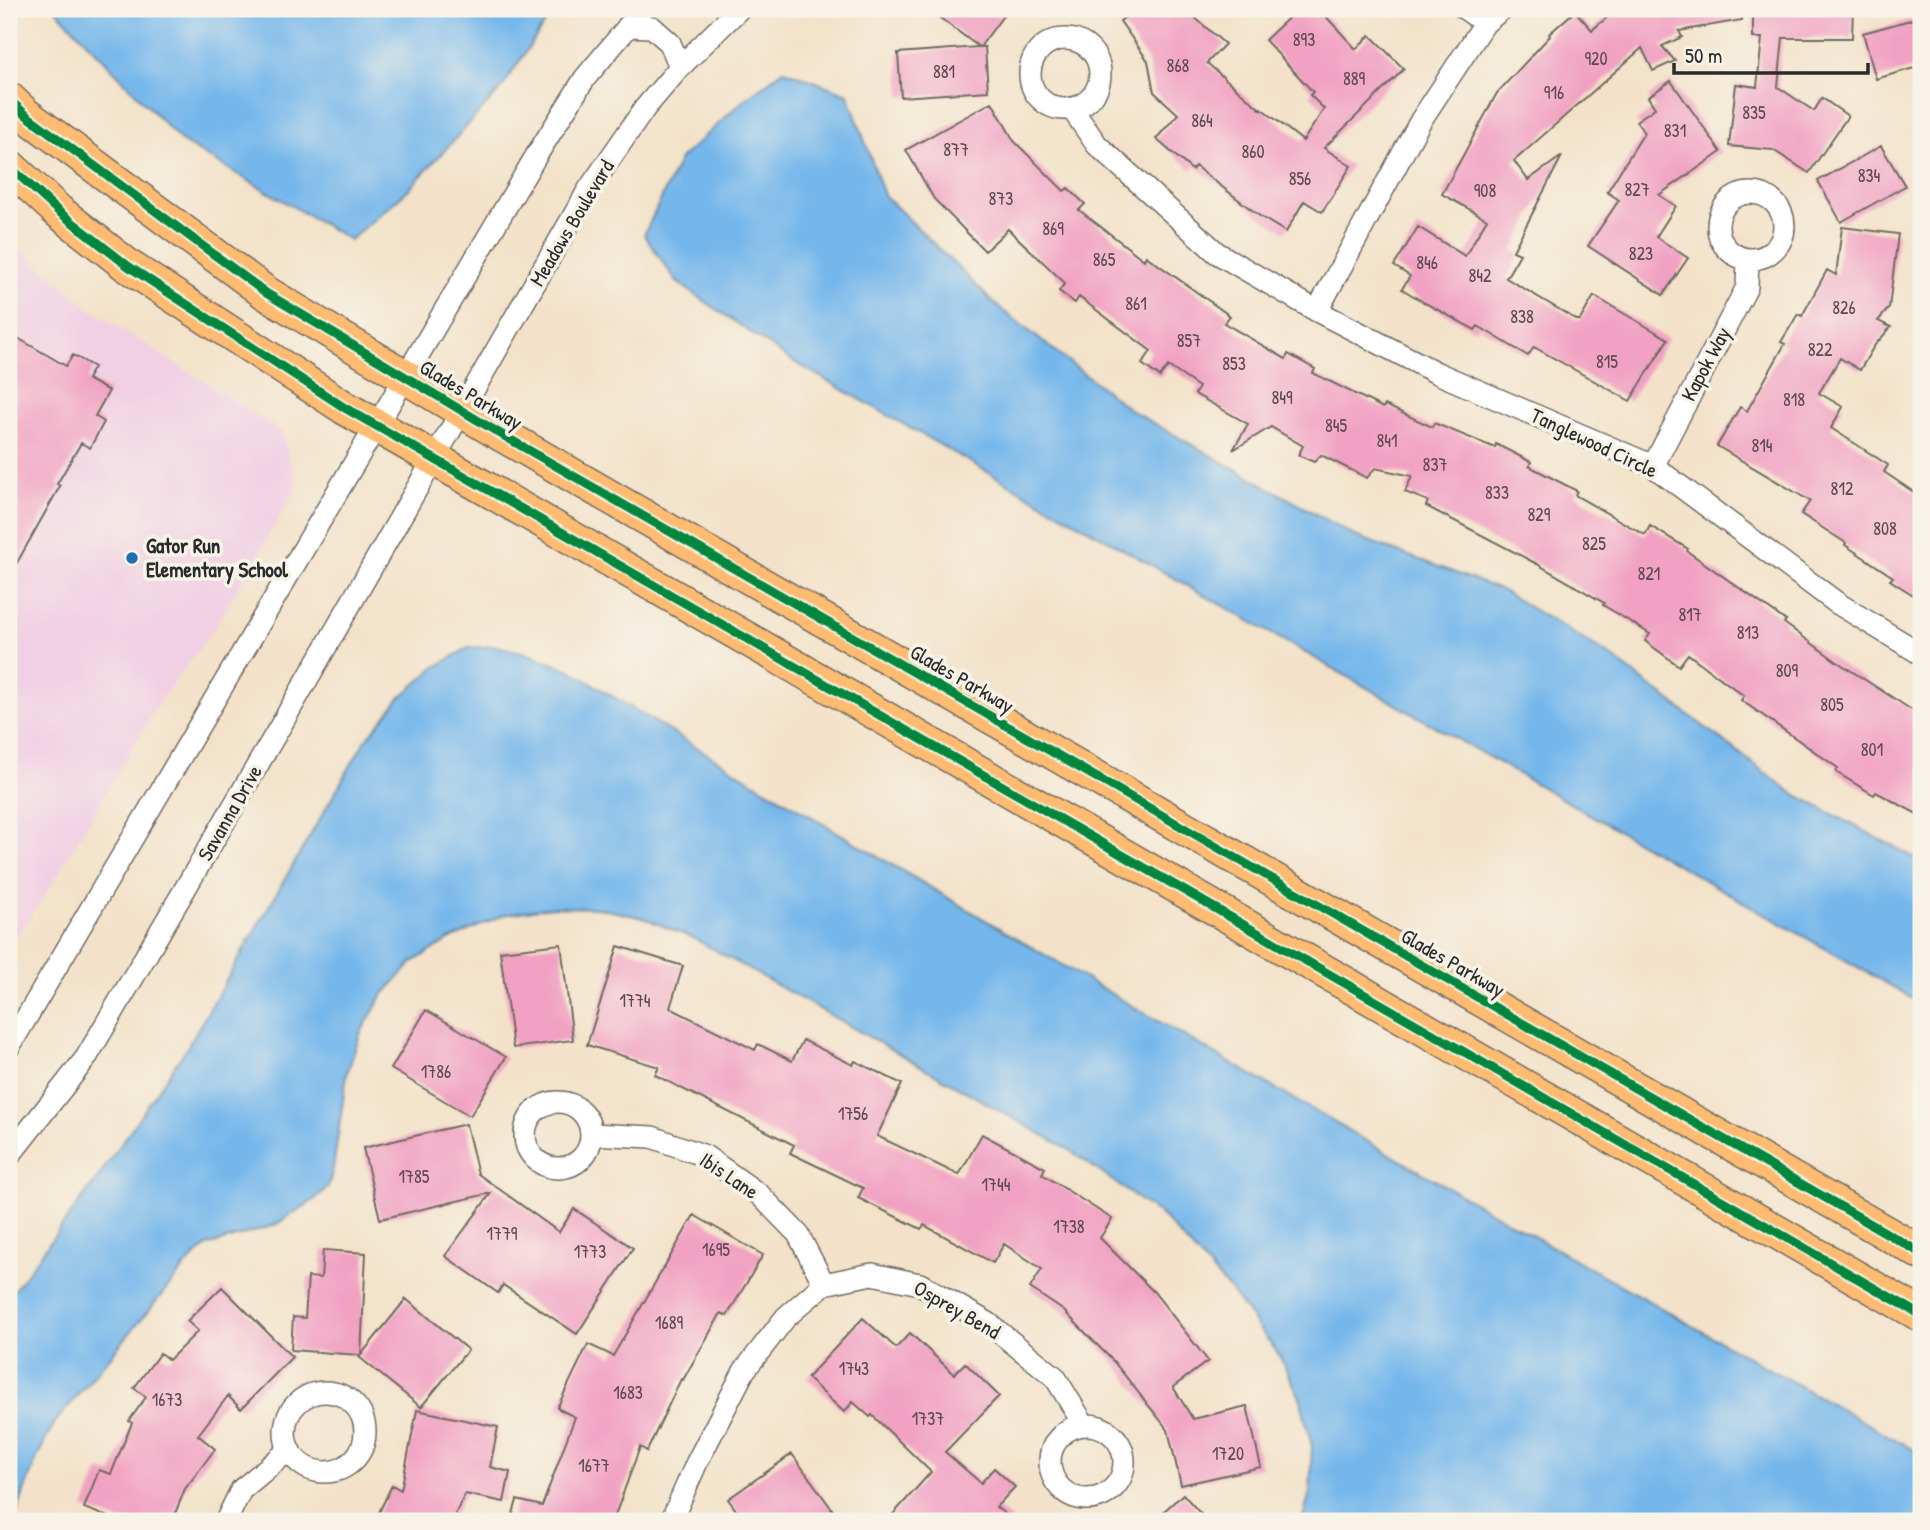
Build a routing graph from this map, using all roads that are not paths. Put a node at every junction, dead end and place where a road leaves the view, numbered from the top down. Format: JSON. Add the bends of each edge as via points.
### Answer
{"nodes":[{"id":1,"x":643,"y":9,"type":"edge"},
{"id":2,"x":739,"y":9,"type":"edge"},
{"id":3,"x":1465,"y":9,"type":"edge"},
{"id":4,"x":1502,"y":9,"type":"edge"},
{"id":5,"x":1485,"y":23,"type":"junction"},
{"id":6,"x":628,"y":26,"type":"junction"},
{"id":7,"x":680,"y":67,"type":"junction"},
{"id":8,"x":9,"y":99,"type":"edge"},
{"id":9,"x":1072,"y":109,"type":"dead end"},
{"id":10,"x":9,"y":166,"type":"edge"},
{"id":11,"x":1748,"y":259,"type":"dead end"},
{"id":12,"x":1317,"y":311,"type":"junction"},
{"id":13,"x":405,"y":377,"type":"junction"},
{"id":14,"x":462,"y":410,"type":"junction"},
{"id":15,"x":375,"y":427,"type":"junction"},
{"id":16,"x":434,"y":459,"type":"junction"},
{"id":17,"x":1653,"y":466,"type":"junction"},
{"id":18,"x":1921,"y":654,"type":"edge"},
{"id":19,"x":9,"y":1047,"type":"edge"},
{"id":20,"x":592,"y":1134,"type":"dead end"},
{"id":21,"x":9,"y":1156,"type":"edge"},
{"id":22,"x":1921,"y":1253,"type":"edge"},
{"id":23,"x":824,"y":1284,"type":"junction"},
{"id":24,"x":1921,"y":1315,"type":"edge"},
{"id":25,"x":1084,"y":1424,"type":"dead end"},
{"id":26,"x":289,"y":1450,"type":"dead end"},
{"id":27,"x":226,"y":1521,"type":"edge"},
{"id":28,"x":672,"y":1521,"type":"edge"}],
"edges":[{"from":1,"to":6,"type":"street"},
{"from":2,"to":7,"type":"street","name":"Meadows Boulevard"},
{"from":3,"to":5,"type":"street"},
{"from":4,"to":5,"type":"street"},
{"from":5,"to":12,"type":"street","via":[[1421,120]]},
{"from":6,"to":7,"type":"street","via":[[652,27],[670,43]]},
{"from":6,"to":13,"type":"street","via":[[578,89]]},
{"from":7,"to":14,"type":"street","name":"Meadows Boulevard","via":[[645,108],[589,189]]},
{"from":8,"to":13,"type":"main road","name":"Glades Parkway","via":[[266,293]]},
{"from":9,"to":12,"type":"street","name":"Tanglewood Circle","via":[[1097,145],[1217,253]]},
{"from":10,"to":15,"type":"main road","via":[[128,265]]},
{"from":11,"to":17,"type":"street","name":"Kapok Way","via":[[1747,287]]},
{"from":12,"to":17,"type":"street","name":"Tanglewood Circle","via":[[1437,373]]},
{"from":13,"to":14,"type":"main road","name":"Glades Parkway"},
{"from":13,"to":15,"type":"street"},
{"from":14,"to":16,"type":"street","name":"Meadows Boulevard"},
{"from":14,"to":22,"type":"main road","name":"Glades Parkway"},
{"from":15,"to":16,"type":"main road"},
{"from":15,"to":19,"type":"street"},
{"from":16,"to":21,"type":"street","name":"Savanna Drive","via":[[86,1058]]},
{"from":16,"to":24,"type":"main road"},
{"from":17,"to":18,"type":"street","name":"Tanglewood Circle","via":[[1838,603]]},
{"from":20,"to":23,"type":"street","name":"Ibis Lane","via":[[652,1137],[705,1156],[760,1195],[798,1234]]},
{"from":23,"to":25,"type":"street","name":"Osprey Bend","via":[[872,1274],[920,1284],[988,1323],[1055,1377]]},
{"from":23,"to":28,"type":"street","name":"Osprey Bend","via":[[786,1317],[744,1371]]},
{"from":26,"to":27,"type":"street","via":[[241,1490]]}]}
